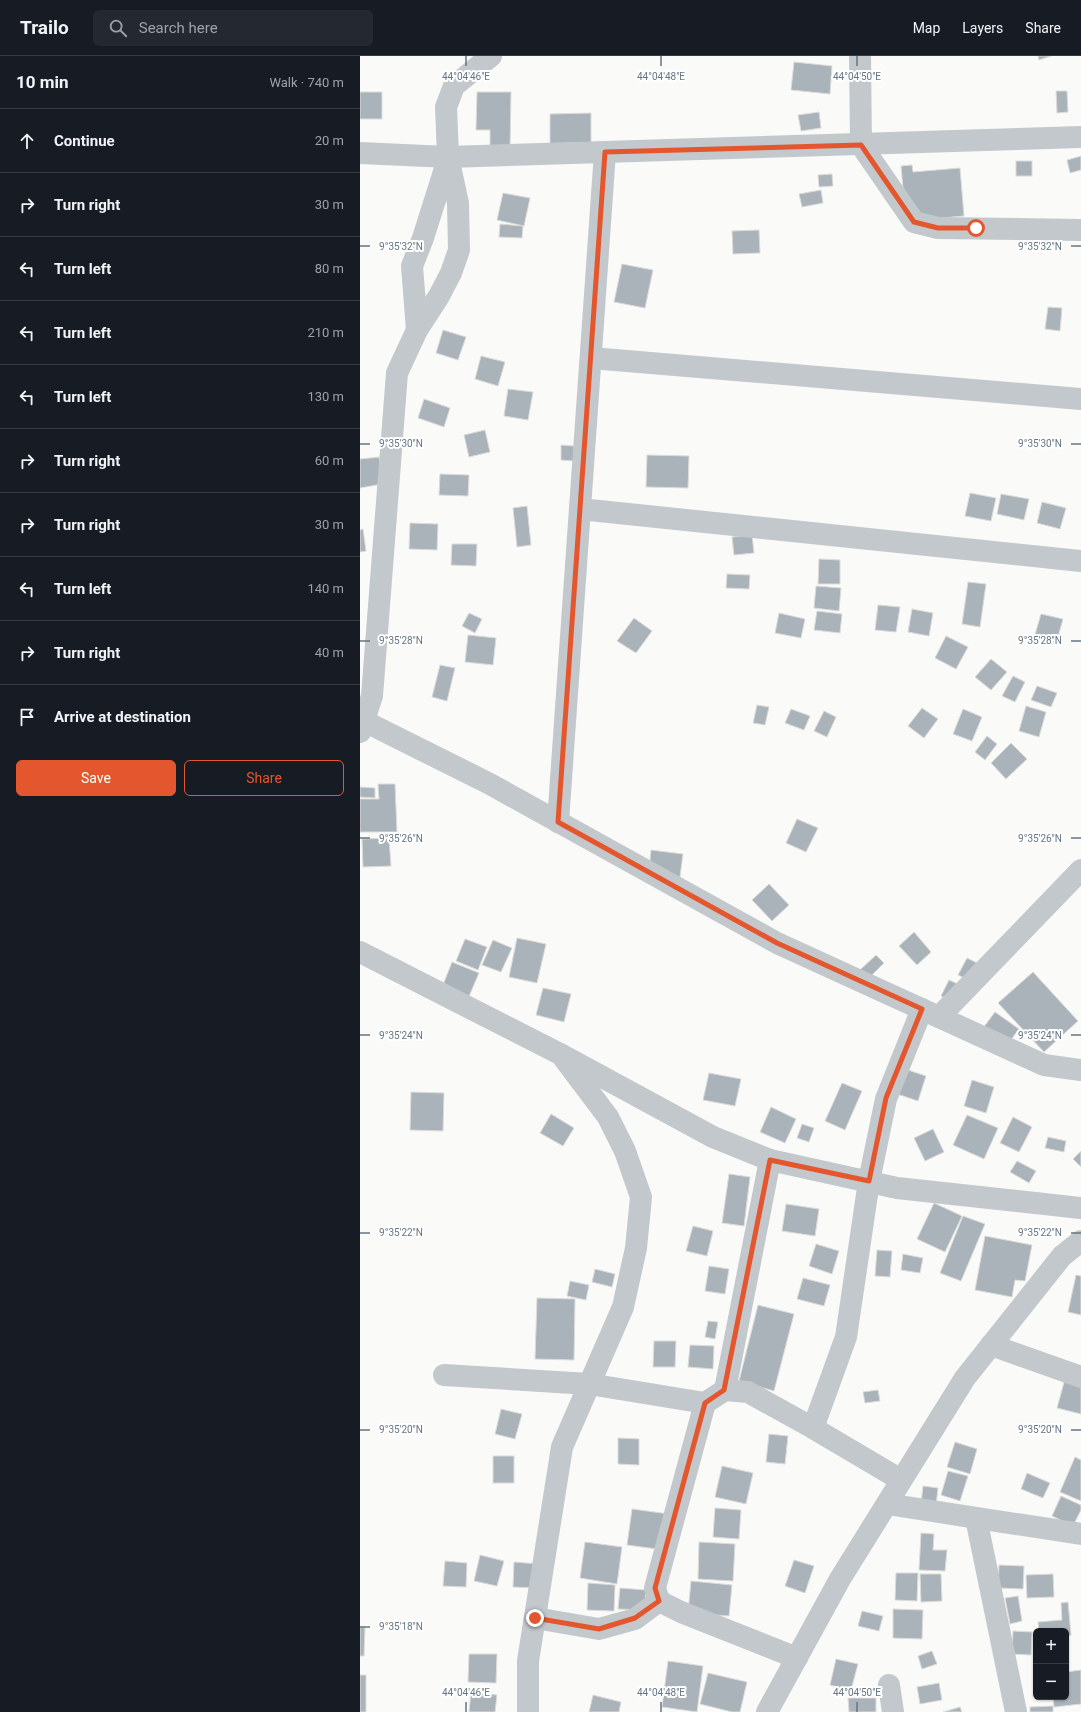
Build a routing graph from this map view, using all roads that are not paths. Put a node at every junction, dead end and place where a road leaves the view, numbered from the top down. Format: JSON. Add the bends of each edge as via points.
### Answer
{"nodes":[{"id":1,"x":490,"y":56,"type":"edge"},
{"id":2,"x":860,"y":56,"type":"edge"},
{"id":3,"x":1081,"y":137,"type":"edge"},
{"id":4,"x":861,"y":145,"type":"junction"},
{"id":5,"x":605,"y":152,"type":"junction"},
{"id":6,"x":360,"y":153,"type":"edge"},
{"id":7,"x":448,"y":158,"type":"junction"},
{"id":8,"x":1081,"y":230,"type":"edge"},
{"id":9,"x":417,"y":330,"type":"junction"},
{"id":10,"x":591,"y":358,"type":"junction"},
{"id":11,"x":1081,"y":399,"type":"edge"},
{"id":12,"x":580,"y":509,"type":"junction"},
{"id":13,"x":1081,"y":561,"type":"edge"},
{"id":14,"x":362,"y":727,"type":"edge"},
{"id":15,"x":558,"y":822,"type":"junction"},
{"id":16,"x":1081,"y":870,"type":"edge"},
{"id":17,"x":360,"y":952,"type":"edge"},
{"id":18,"x":931,"y":1013,"type":"junction"},
{"id":19,"x":560,"y":1054,"type":"junction"},
{"id":20,"x":1081,"y":1070,"type":"edge"},
{"id":21,"x":770,"y":1160,"type":"junction"},
{"id":22,"x":869,"y":1181,"type":"junction"},
{"id":23,"x":1081,"y":1208,"type":"edge"},
{"id":24,"x":1081,"y":1241,"type":"edge"},
{"id":25,"x":991,"y":1344,"type":"junction"},
{"id":26,"x":444,"y":1375,"type":"dead end"},
{"id":27,"x":1081,"y":1377,"type":"edge"},
{"id":28,"x":589,"y":1384,"type":"junction"},
{"id":29,"x":724,"y":1390,"type":"junction"},
{"id":30,"x":705,"y":1403,"type":"junction"},
{"id":31,"x":813,"y":1428,"type":"junction"},
{"id":32,"x":901,"y":1480,"type":"junction"},
{"id":33,"x":887,"y":1504,"type":"junction"},
{"id":34,"x":976,"y":1518,"type":"junction"},
{"id":35,"x":1081,"y":1535,"type":"edge"},
{"id":36,"x":659,"y":1601,"type":"junction"},
{"id":37,"x":535,"y":1618,"type":"junction"},
{"id":38,"x":797,"y":1658,"type":"junction"},
{"id":39,"x":889,"y":1685,"type":"dead end"},
{"id":40,"x":528,"y":1712,"type":"edge"},
{"id":41,"x":766,"y":1712,"type":"edge"},
{"id":42,"x":893,"y":1712,"type":"edge"},
{"id":43,"x":1016,"y":1712,"type":"edge"}],
"edges":[{"from":1,"to":7,"type":"street","via":[[454,86],[446,107]]},
{"from":2,"to":4,"type":"street"},
{"from":3,"to":4,"type":"street"},
{"from":4,"to":5,"type":"street"},
{"from":4,"to":8,"type":"street","via":[[914,222],[938,228]]},
{"from":5,"to":7,"type":"street"},
{"from":5,"to":10,"type":"street"},
{"from":6,"to":7,"type":"street"},
{"from":7,"to":9,"type":"street","via":[[412,266]]},
{"from":7,"to":9,"type":"street","via":[[458,203],[459,250],[439,296]]},
{"from":9,"to":14,"type":"street","via":[[397,373],[372,696]]},
{"from":10,"to":11,"type":"street"},
{"from":10,"to":12,"type":"street"},
{"from":12,"to":13,"type":"street"},
{"from":12,"to":15,"type":"street"},
{"from":14,"to":15,"type":"street","via":[[490,784]]},
{"from":15,"to":18,"type":"street","via":[[777,943]]},
{"from":16,"to":18,"type":"street"},
{"from":17,"to":19,"type":"street"},
{"from":18,"to":20,"type":"street","via":[[1044,1065]]},
{"from":18,"to":22,"type":"street","via":[[886,1098]]},
{"from":19,"to":21,"type":"street","via":[[713,1137]]},
{"from":19,"to":28,"type":"street","via":[[608,1117],[625,1151],[641,1197],[636,1248],[623,1307]]},
{"from":21,"to":22,"type":"street"},
{"from":21,"to":29,"type":"street"},
{"from":22,"to":23,"type":"street","via":[[898,1188]]},
{"from":22,"to":31,"type":"street","via":[[846,1337]]},
{"from":24,"to":25,"type":"street","via":[[1062,1256]]},
{"from":25,"to":27,"type":"street"},
{"from":25,"to":32,"type":"street","via":[[965,1378]]},
{"from":26,"to":28,"type":"street"},
{"from":28,"to":30,"type":"street"},
{"from":28,"to":37,"type":"street","via":[[562,1447]]},
{"from":29,"to":30,"type":"street"},
{"from":29,"to":31,"type":"street","via":[[748,1392]]},
{"from":30,"to":36,"type":"street","via":[[655,1588]]},
{"from":31,"to":32,"type":"street"},
{"from":32,"to":33,"type":"street"},
{"from":33,"to":34,"type":"street"},
{"from":33,"to":38,"type":"street","via":[[840,1579]]},
{"from":34,"to":35,"type":"street"},
{"from":34,"to":43,"type":"street"},
{"from":36,"to":37,"type":"street","via":[[635,1618],[599,1629]]},
{"from":36,"to":38,"type":"street"},
{"from":37,"to":40,"type":"street","via":[[528,1661]]},
{"from":38,"to":41,"type":"street"},
{"from":39,"to":42,"type":"street"}]}
